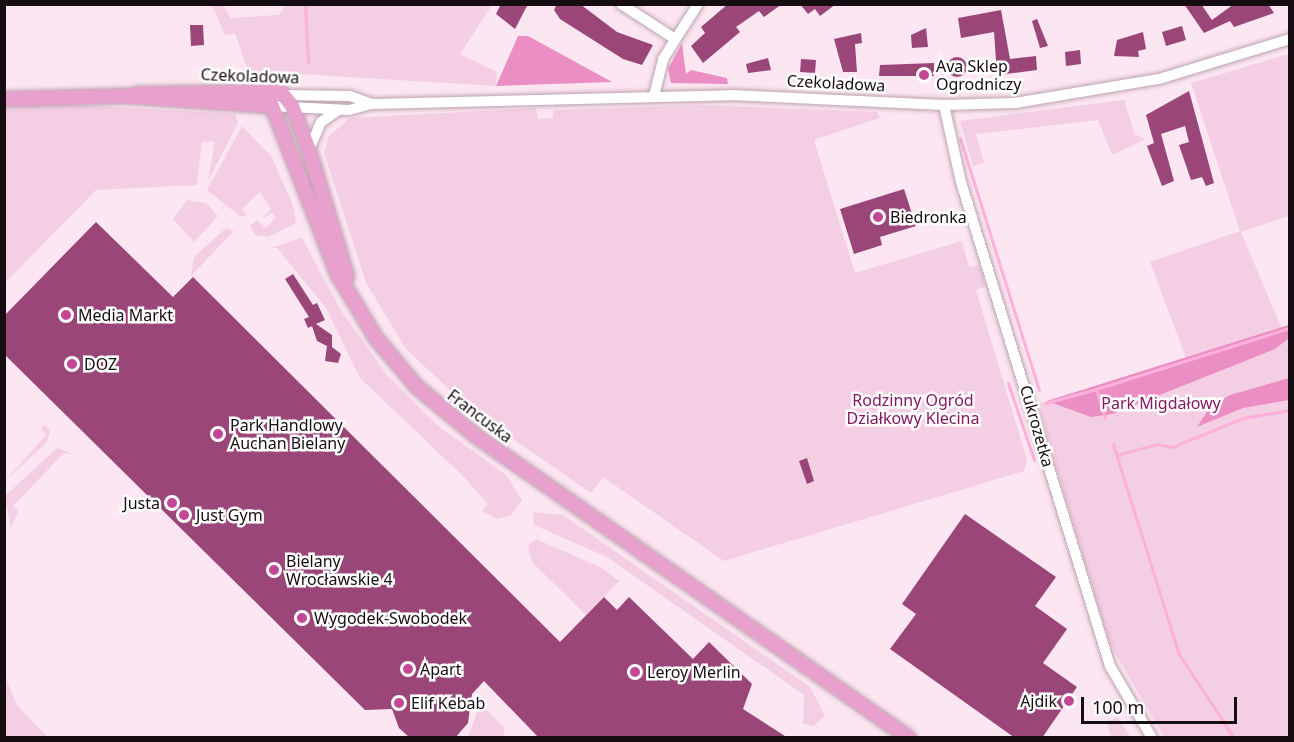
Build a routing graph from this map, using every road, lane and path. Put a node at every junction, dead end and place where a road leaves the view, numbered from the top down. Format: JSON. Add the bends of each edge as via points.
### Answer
{"nodes":[{"id":1,"x":621,"y":4,"type":"edge"},
{"id":2,"x":698,"y":4,"type":"edge"},
{"id":3,"x":675,"y":39,"type":"junction"},
{"id":4,"x":1290,"y":39,"type":"edge"},
{"id":5,"x":280,"y":92,"type":"junction"},
{"id":6,"x":126,"y":96,"type":"junction"},
{"id":7,"x":654,"y":96,"type":"junction"},
{"id":8,"x":4,"y":99,"type":"edge"},
{"id":9,"x":372,"y":104,"type":"junction"},
{"id":10,"x":944,"y":105,"type":"junction"},
{"id":11,"x":272,"y":106,"type":"junction"},
{"id":12,"x":292,"y":106,"type":"junction"},
{"id":13,"x":339,"y":110,"type":"junction"},
{"id":14,"x":309,"y":150,"type":"junction"},
{"id":15,"x":351,"y":297,"type":"junction"},
{"id":16,"x":909,"y":738,"type":"edge"},
{"id":17,"x":1152,"y":738,"type":"edge"}],
"edges":[{"from":1,"to":3,"type":"street"},
{"from":2,"to":3,"type":"street"},
{"from":3,"to":7,"type":"street","via":[[659,69]]},
{"from":4,"to":10,"type":"street","name":"Czekoladowa","via":[[1119,88],[1014,103]]},
{"from":5,"to":6,"type":"main road","name":"Czekoladowa","via":[[200,90]]},
{"from":5,"to":9,"type":"street","name":"Czekoladowa","via":[[350,96]]},
{"from":5,"to":11,"type":"street"},
{"from":5,"to":12,"type":"main road"},
{"from":6,"to":8,"type":"main road","name":"Czekoladowa"},
{"from":6,"to":11,"type":"main road","name":"Czekoladowa"},
{"from":7,"to":9,"type":"street","name":"Czekoladowa"},
{"from":7,"to":10,"type":"street","name":"Czekoladowa"},
{"from":9,"to":13,"type":"street","name":"Czekoladowa"},
{"from":10,"to":17,"type":"street","name":"Cukrozetka","via":[[958,171],[1110,666]]},
{"from":11,"to":12,"type":"street","name":"Czekoladowa"},
{"from":11,"to":15,"type":"main road","via":[[324,243]]},
{"from":12,"to":13,"type":"street","name":"Czekoladowa"},
{"from":12,"to":14,"type":"main road"},
{"from":13,"to":14,"type":"street","via":[[321,122]]},
{"from":14,"to":15,"type":"main road"},
{"from":15,"to":16,"type":"main road","name":"Francuska","via":[[363,318],[434,403]]}]}
